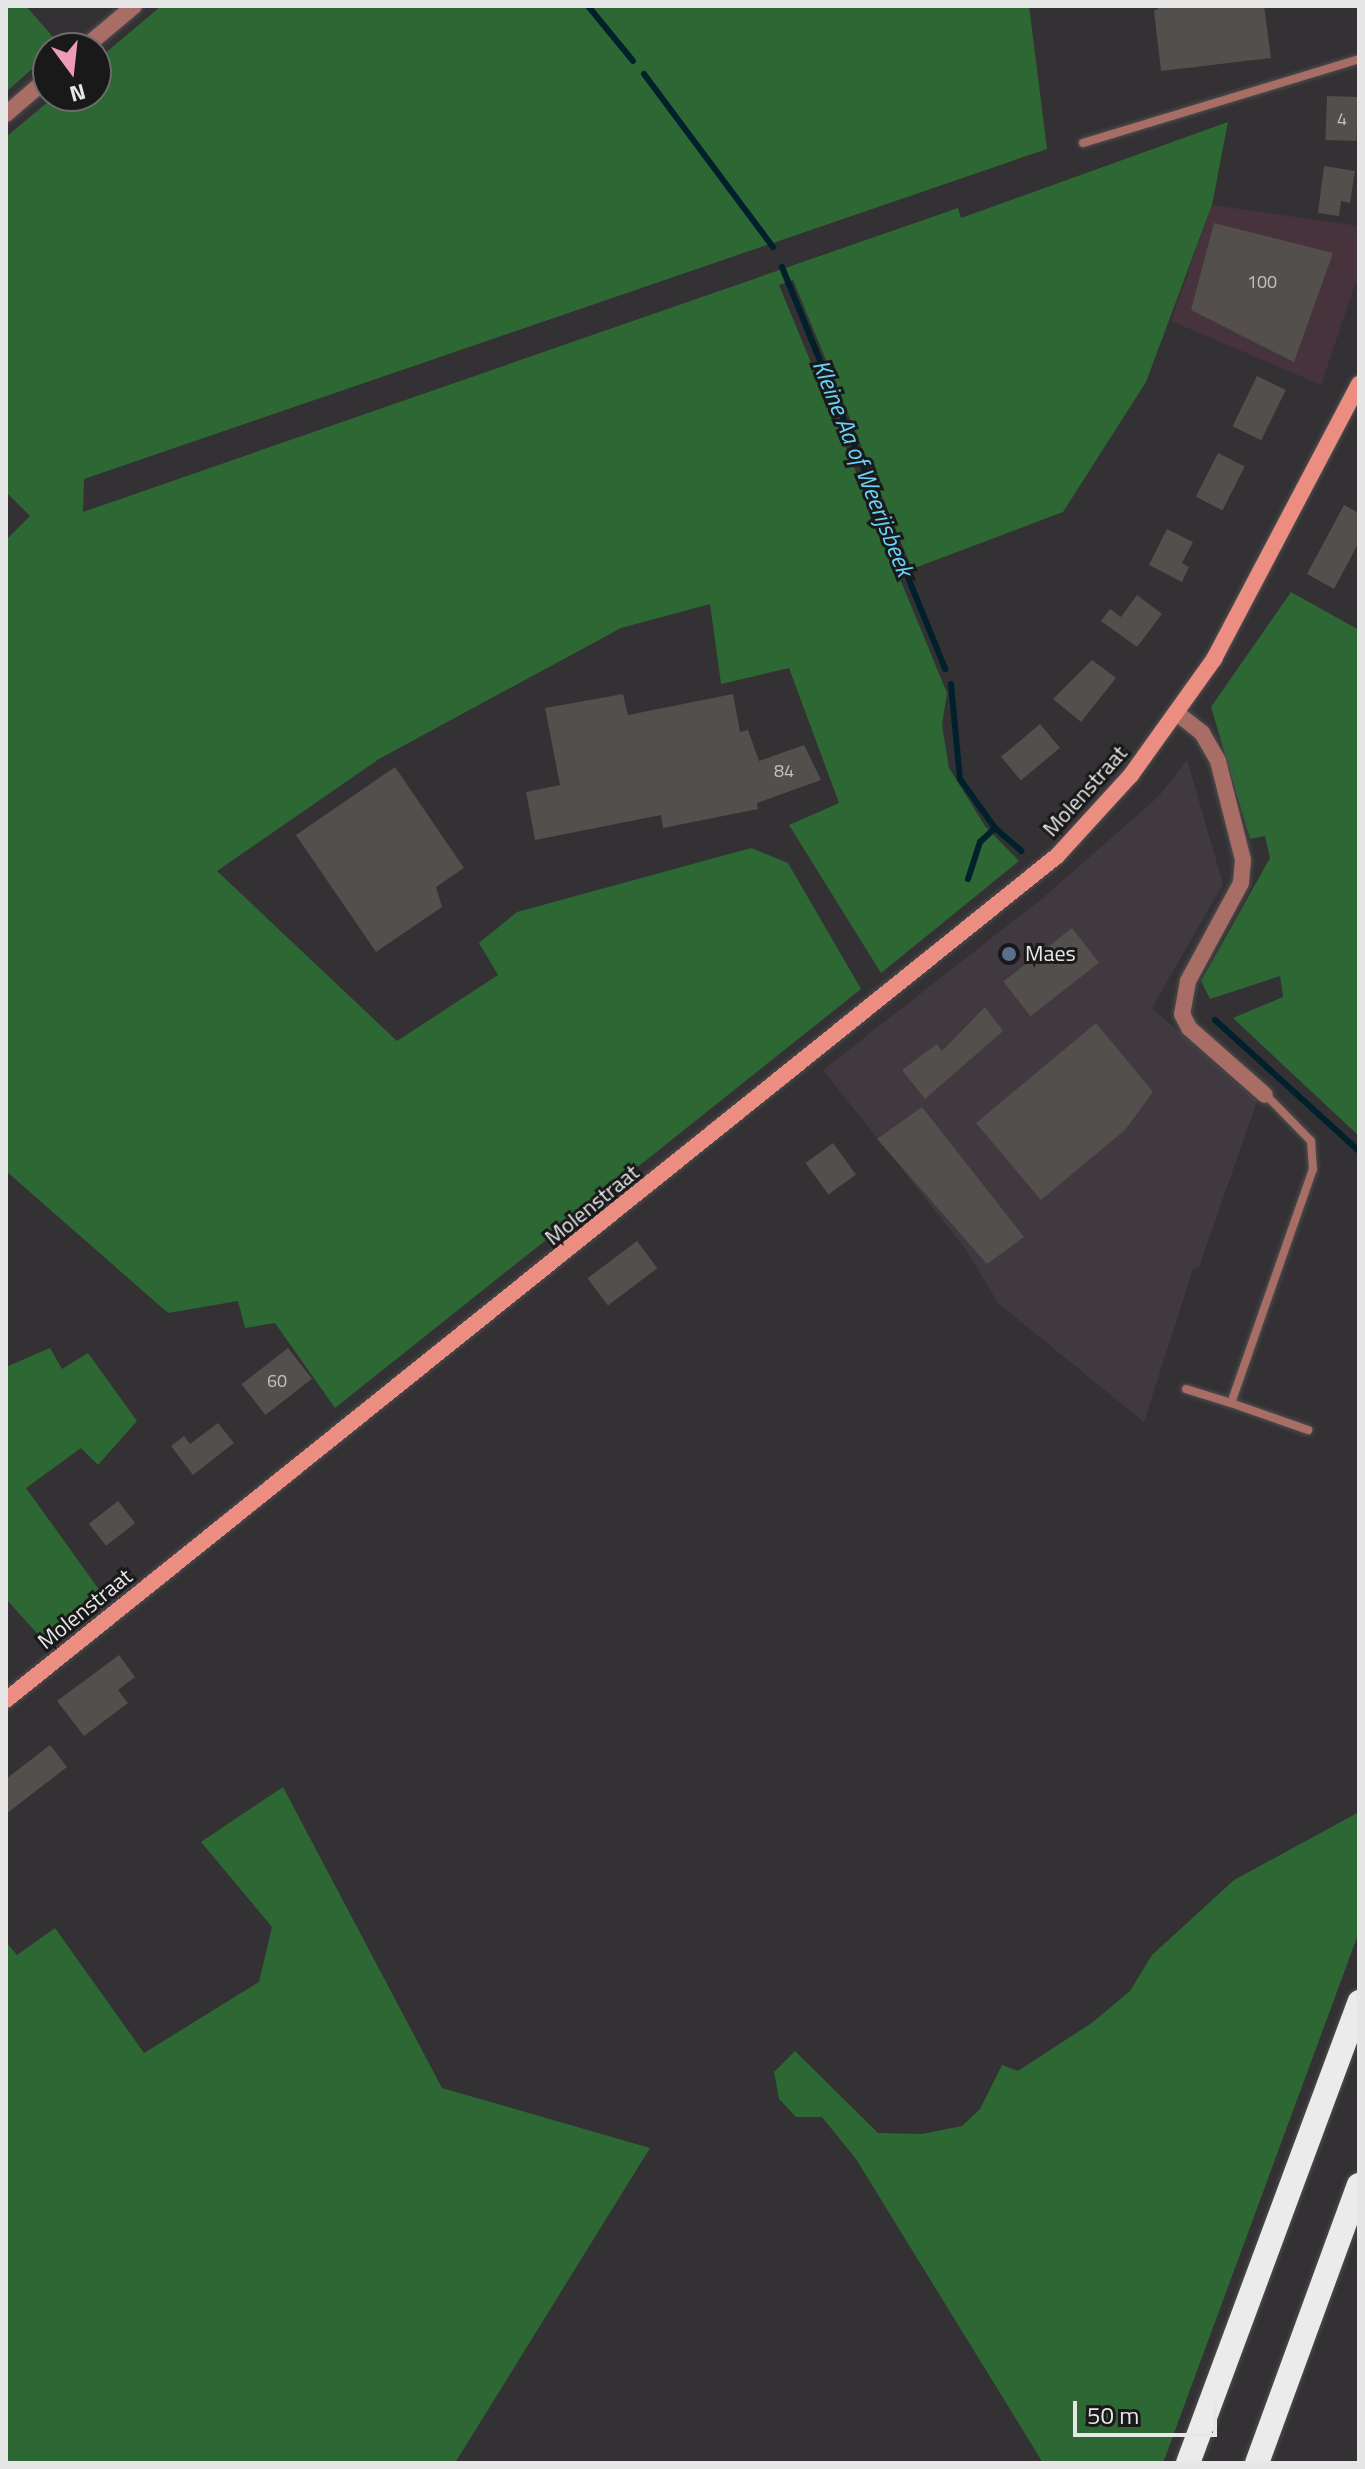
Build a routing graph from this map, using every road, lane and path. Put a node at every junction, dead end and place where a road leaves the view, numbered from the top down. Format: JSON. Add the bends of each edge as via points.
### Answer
{"nodes":[{"id":1,"x":134,"y":6,"type":"edge"},
{"id":2,"x":103,"y":32,"type":"edge"},
{"id":3,"x":1359,"y":59,"type":"edge"},
{"id":4,"x":32,"y":92,"type":"edge"},
{"id":5,"x":6,"y":114,"type":"edge"},
{"id":6,"x":1083,"y":143,"type":"dead end"},
{"id":7,"x":1359,"y":384,"type":"edge"},
{"id":8,"x":1178,"y":714,"type":"junction"},
{"id":9,"x":1265,"y":1095,"type":"joint"},
{"id":10,"x":1186,"y":1389,"type":"dead end"},
{"id":11,"x":1231,"y":1403,"type":"junction"},
{"id":12,"x":1308,"y":1430,"type":"dead end"},
{"id":13,"x":6,"y":1700,"type":"edge"},
{"id":14,"x":1359,"y":2002,"type":"edge"},
{"id":15,"x":1359,"y":2185,"type":"edge"},
{"id":16,"x":1188,"y":2463,"type":"edge"},
{"id":17,"x":1257,"y":2463,"type":"edge"}],
"edges":[{"from":1,"to":2,"type":"street"},
{"from":3,"to":6,"type":"lane"},
{"from":4,"to":5,"type":"street"},
{"from":7,"to":8,"type":"main road","name":"Molenstraat","via":[[1232,630]]},
{"from":8,"to":9,"type":"street","via":[[1202,733],[1218,761],[1243,860],[1241,883],[1188,981],[1182,1014],[1189,1028]]},
{"from":8,"to":13,"type":"main road","name":"Molenstraat","via":[[1107,803],[1023,888]]},
{"from":9,"to":11,"type":"lane","via":[[1297,1119],[1311,1141],[1313,1169]]},
{"from":10,"to":11,"type":"lane"},
{"from":11,"to":12,"type":"lane"},
{"from":14,"to":16,"type":"highway"},
{"from":15,"to":17,"type":"highway"}]}
